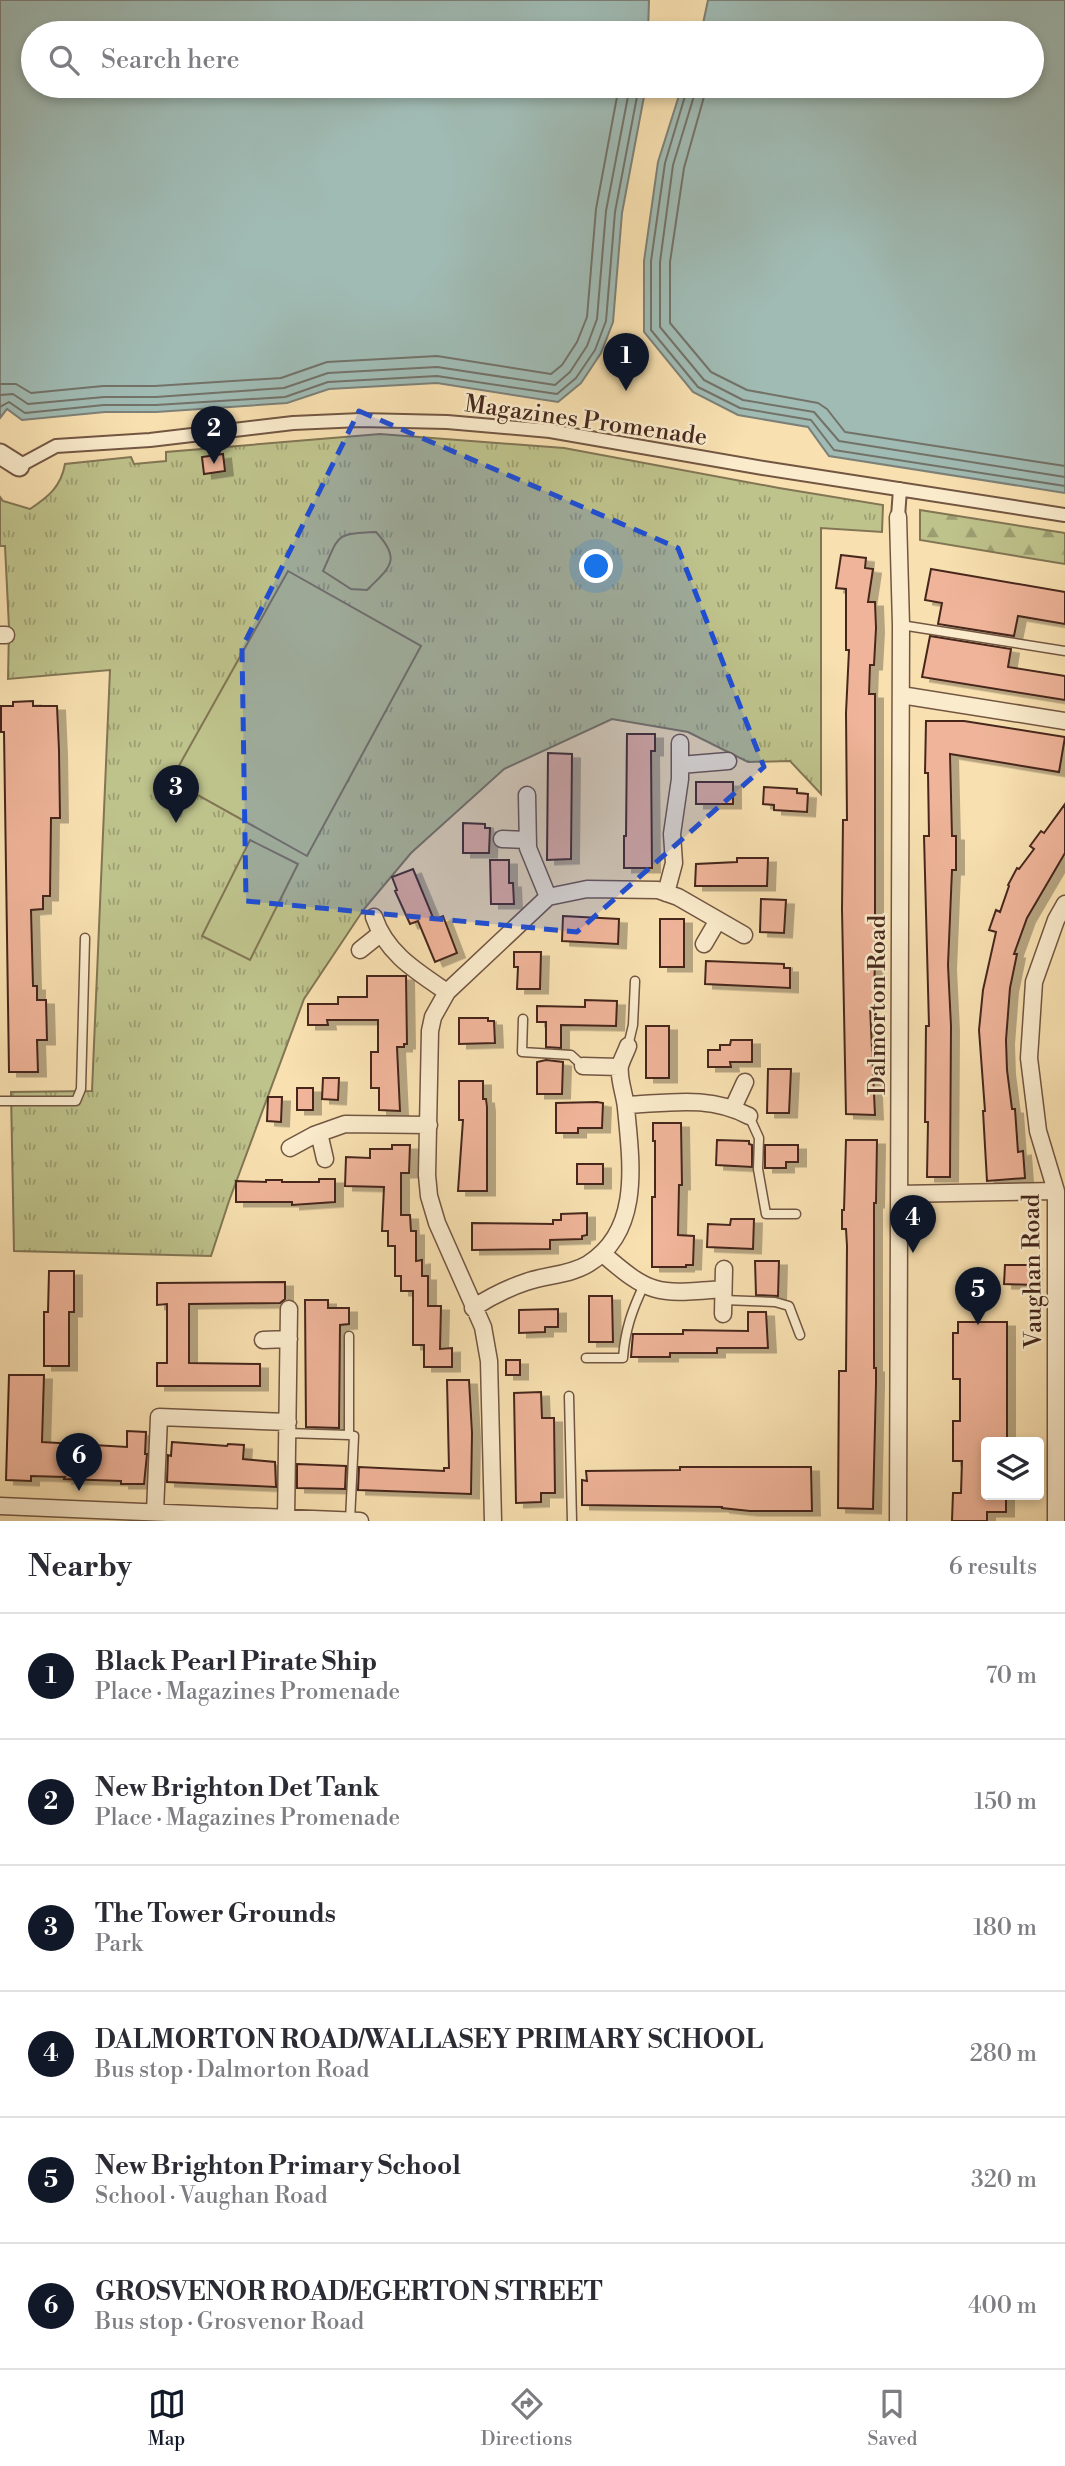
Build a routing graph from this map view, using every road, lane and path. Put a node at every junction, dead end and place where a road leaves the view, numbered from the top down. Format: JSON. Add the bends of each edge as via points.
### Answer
{"nodes":[{"id":1,"x":0,"y":454,"type":"edge"},
{"id":2,"x":19,"y":466,"type":"joint"},
{"id":3,"x":900,"y":489,"type":"junction"},
{"id":4,"x":1065,"y":515,"type":"edge"},
{"id":5,"x":898,"y":517,"type":"joint"},
{"id":6,"x":901,"y":625,"type":"junction"},
{"id":7,"x":1065,"y":651,"type":"edge"},
{"id":8,"x":901,"y":695,"type":"junction"},
{"id":9,"x":1065,"y":721,"type":"edge"},
{"id":10,"x":680,"y":743,"type":"dead end"},
{"id":11,"x":727,"y":761,"type":"dead end"},
{"id":12,"x":680,"y":765,"type":"junction"},
{"id":13,"x":527,"y":795,"type":"dead end"},
{"id":14,"x":502,"y":839,"type":"dead end"},
{"id":15,"x":528,"y":840,"type":"junction"},
{"id":16,"x":666,"y":892,"type":"junction"},
{"id":17,"x":548,"y":897,"type":"junction"},
{"id":18,"x":1065,"y":904,"type":"edge"},
{"id":19,"x":374,"y":917,"type":"dead end"},
{"id":20,"x":718,"y":920,"type":"junction"},
{"id":21,"x":380,"y":934,"type":"junction"},
{"id":22,"x":744,"y":935,"type":"dead end"},
{"id":23,"x":85,"y":937,"type":"dead end"},
{"id":24,"x":704,"y":944,"type":"dead end"},
{"id":25,"x":360,"y":950,"type":"dead end"},
{"id":26,"x":635,"y":981,"type":"dead end"},
{"id":27,"x":447,"y":992,"type":"junction"},
{"id":28,"x":523,"y":1019,"type":"dead end"},
{"id":29,"x":628,"y":1046,"type":"joint"},
{"id":30,"x":583,"y":1066,"type":"joint"},
{"id":31,"x":620,"y":1067,"type":"junction"},
{"id":32,"x":745,"y":1082,"type":"dead end"},
{"id":33,"x":0,"y":1101,"type":"edge"},
{"id":34,"x":626,"y":1105,"type":"junction"},
{"id":35,"x":733,"y":1108,"type":"junction"},
{"id":36,"x":749,"y":1116,"type":"joint"},
{"id":37,"x":429,"y":1125,"type":"junction"},
{"id":38,"x":319,"y":1133,"type":"junction"},
{"id":39,"x":290,"y":1148,"type":"dead end"},
{"id":40,"x":325,"y":1159,"type":"dead end"},
{"id":41,"x":1056,"y":1191,"type":"junction"},
{"id":42,"x":899,"y":1194,"type":"junction"},
{"id":43,"x":796,"y":1214,"type":"dead end"},
{"id":44,"x":602,"y":1253,"type":"junction"},
{"id":45,"x":724,"y":1269,"type":"dead end"},
{"id":46,"x":644,"y":1285,"type":"junction"},
{"id":47,"x":723,"y":1301,"type":"junction"},
{"id":48,"x":473,"y":1308,"type":"junction"},
{"id":49,"x":289,"y":1309,"type":"dead end"},
{"id":50,"x":800,"y":1335,"type":"dead end"},
{"id":51,"x":349,"y":1336,"type":"dead end"},
{"id":52,"x":289,"y":1339,"type":"junction"},
{"id":53,"x":263,"y":1340,"type":"dead end"},
{"id":54,"x":586,"y":1358,"type":"dead end"},
{"id":55,"x":569,"y":1396,"type":"dead end"},
{"id":56,"x":288,"y":1428,"type":"junction"},
{"id":57,"x":349,"y":1436,"type":"junction"},
{"id":58,"x":0,"y":1506,"type":"edge"},
{"id":59,"x":155,"y":1512,"type":"junction"},
{"id":60,"x":288,"y":1519,"type":"edge"},
{"id":61,"x":350,"y":1521,"type":"edge"},
{"id":62,"x":360,"y":1521,"type":"edge"},
{"id":63,"x":494,"y":1521,"type":"edge"},
{"id":64,"x":572,"y":1521,"type":"edge"},
{"id":65,"x":898,"y":1521,"type":"edge"},
{"id":66,"x":1056,"y":1521,"type":"edge"}],
"edges":[{"from":1,"to":2,"type":"street"},
{"from":2,"to":3,"type":"street","name":"Magazines Promenade","via":[[56,446],[293,423],[435,421],[550,431]]},
{"from":3,"to":4,"type":"street","name":"Magazines Promenade"},
{"from":3,"to":5,"type":"street","name":"Dalmorton Road"},
{"from":5,"to":6,"type":"street","name":"Dalmorton Road"},
{"from":6,"to":7,"type":"lane"},
{"from":6,"to":8,"type":"street","name":"Dalmorton Road"},
{"from":8,"to":9,"type":"street"},
{"from":8,"to":42,"type":"street","name":"Dalmorton Road"},
{"from":10,"to":12,"type":"street"},
{"from":11,"to":12,"type":"street"},
{"from":12,"to":16,"type":"street","via":[[672,834],[674,863]]},
{"from":13,"to":15,"type":"street"},
{"from":14,"to":15,"type":"street"},
{"from":15,"to":17,"type":"street"},
{"from":16,"to":17,"type":"street","via":[[587,889]]},
{"from":16,"to":20,"type":"street"},
{"from":17,"to":27,"type":"street"},
{"from":18,"to":41,"type":"street","name":"Vaughan Road","via":[[1034,982],[1029,1058],[1038,1131]]},
{"from":19,"to":21,"type":"street"},
{"from":20,"to":22,"type":"street"},
{"from":20,"to":24,"type":"street"},
{"from":21,"to":25,"type":"street"},
{"from":21,"to":27,"type":"street","via":[[404,963]]},
{"from":23,"to":33,"type":"lane","via":[[81,1089],[76,1101]]},
{"from":26,"to":29,"type":"lane","via":[[634,1025]]},
{"from":27,"to":37,"type":"street","via":[[430,1031]]},
{"from":28,"to":30,"type":"lane","via":[[522,1052],[570,1055]]},
{"from":29,"to":31,"type":"street"},
{"from":30,"to":31,"type":"street"},
{"from":31,"to":34,"type":"street"},
{"from":32,"to":35,"type":"street"},
{"from":34,"to":35,"type":"street","via":[[704,1101]]},
{"from":34,"to":44,"type":"street","via":[[628,1212],[619,1234]]},
{"from":35,"to":36,"type":"street"},
{"from":36,"to":43,"type":"lane","via":[[759,1139],[758,1169],[766,1214]]},
{"from":37,"to":38,"type":"street","via":[[345,1124]]},
{"from":37,"to":48,"type":"street","via":[[429,1196]]},
{"from":38,"to":39,"type":"street"},
{"from":38,"to":40,"type":"street"},
{"from":41,"to":42,"type":"street"},
{"from":41,"to":66,"type":"street","name":"Vaughan Road"},
{"from":42,"to":65,"type":"street","name":"Dalmorton Road"},
{"from":44,"to":46,"type":"street"},
{"from":44,"to":48,"type":"street","via":[[587,1265],[525,1282]]},
{"from":45,"to":47,"type":"street"},
{"from":46,"to":47,"type":"street"},
{"from":46,"to":54,"type":"lane","via":[[629,1315],[623,1358]]},
{"from":47,"to":50,"type":"lane","via":[[789,1306]]},
{"from":48,"to":63,"type":"street","via":[[483,1327],[489,1361]]},
{"from":49,"to":52,"type":"street"},
{"from":51,"to":57,"type":"lane"},
{"from":52,"to":53,"type":"street"},
{"from":52,"to":56,"type":"street"},
{"from":55,"to":64,"type":"lane"},
{"from":56,"to":57,"type":"lane"},
{"from":56,"to":59,"type":"street","via":[[159,1417]]},
{"from":56,"to":60,"type":"street"},
{"from":57,"to":61,"type":"lane","via":[[354,1436]]},
{"from":58,"to":59,"type":"street"},
{"from":59,"to":60,"type":"street"},
{"from":60,"to":61,"type":"street"},
{"from":61,"to":62,"type":"street"}]}
